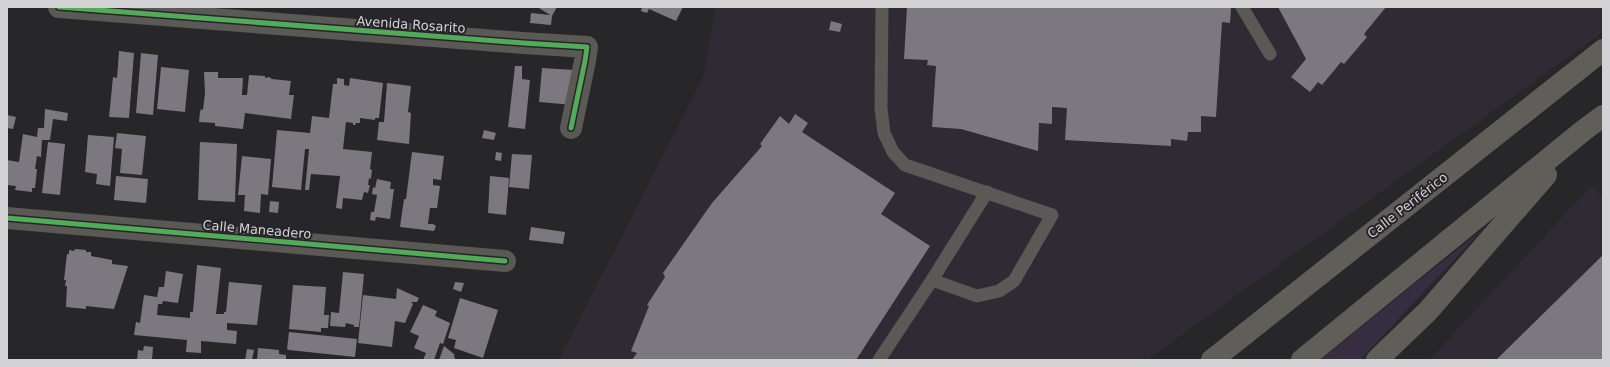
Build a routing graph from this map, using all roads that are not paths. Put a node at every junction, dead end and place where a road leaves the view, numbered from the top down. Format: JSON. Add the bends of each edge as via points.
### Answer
{"nodes":[{"id":1,"x":59,"y":7,"type":"edge"},
{"id":2,"x":882,"y":7,"type":"edge"},
{"id":3,"x":1242,"y":7,"type":"edge"},
{"id":4,"x":1603,"y":50,"type":"edge"},
{"id":5,"x":1270,"y":54,"type":"dead end"},
{"id":6,"x":1603,"y":116,"type":"edge"},
{"id":7,"x":571,"y":128,"type":"dead end"},
{"id":8,"x":1584,"y":130,"type":"junction"},
{"id":9,"x":987,"y":192,"type":"junction"},
{"id":10,"x":7,"y":218,"type":"edge"},
{"id":11,"x":505,"y":261,"type":"dead end"},
{"id":12,"x":932,"y":280,"type":"junction"},
{"id":13,"x":879,"y":360,"type":"edge"},
{"id":14,"x":1212,"y":360,"type":"edge"},
{"id":15,"x":1302,"y":360,"type":"edge"},
{"id":16,"x":1377,"y":360,"type":"edge"}],
"edges":[{"from":1,"to":7,"type":"street","name":"Avenida Rosarito","via":[[587,47]]},
{"from":2,"to":9,"type":"lane","via":[[881,108],[884,133],[893,152],[905,165]]},
{"from":3,"to":5,"type":"lane"},
{"from":4,"to":14,"type":"highway","name":"Calle Periférico"},
{"from":6,"to":8,"type":"highway"},
{"from":8,"to":15,"type":"highway"},
{"from":8,"to":16,"type":"highway","via":[[1428,312]]},
{"from":9,"to":12,"type":"lane"},
{"from":9,"to":12,"type":"lane","via":[[1052,215],[1014,281],[999,291],[977,296]]},
{"from":10,"to":11,"type":"street","name":"Calle Maneadero"},
{"from":12,"to":13,"type":"lane"}]}
